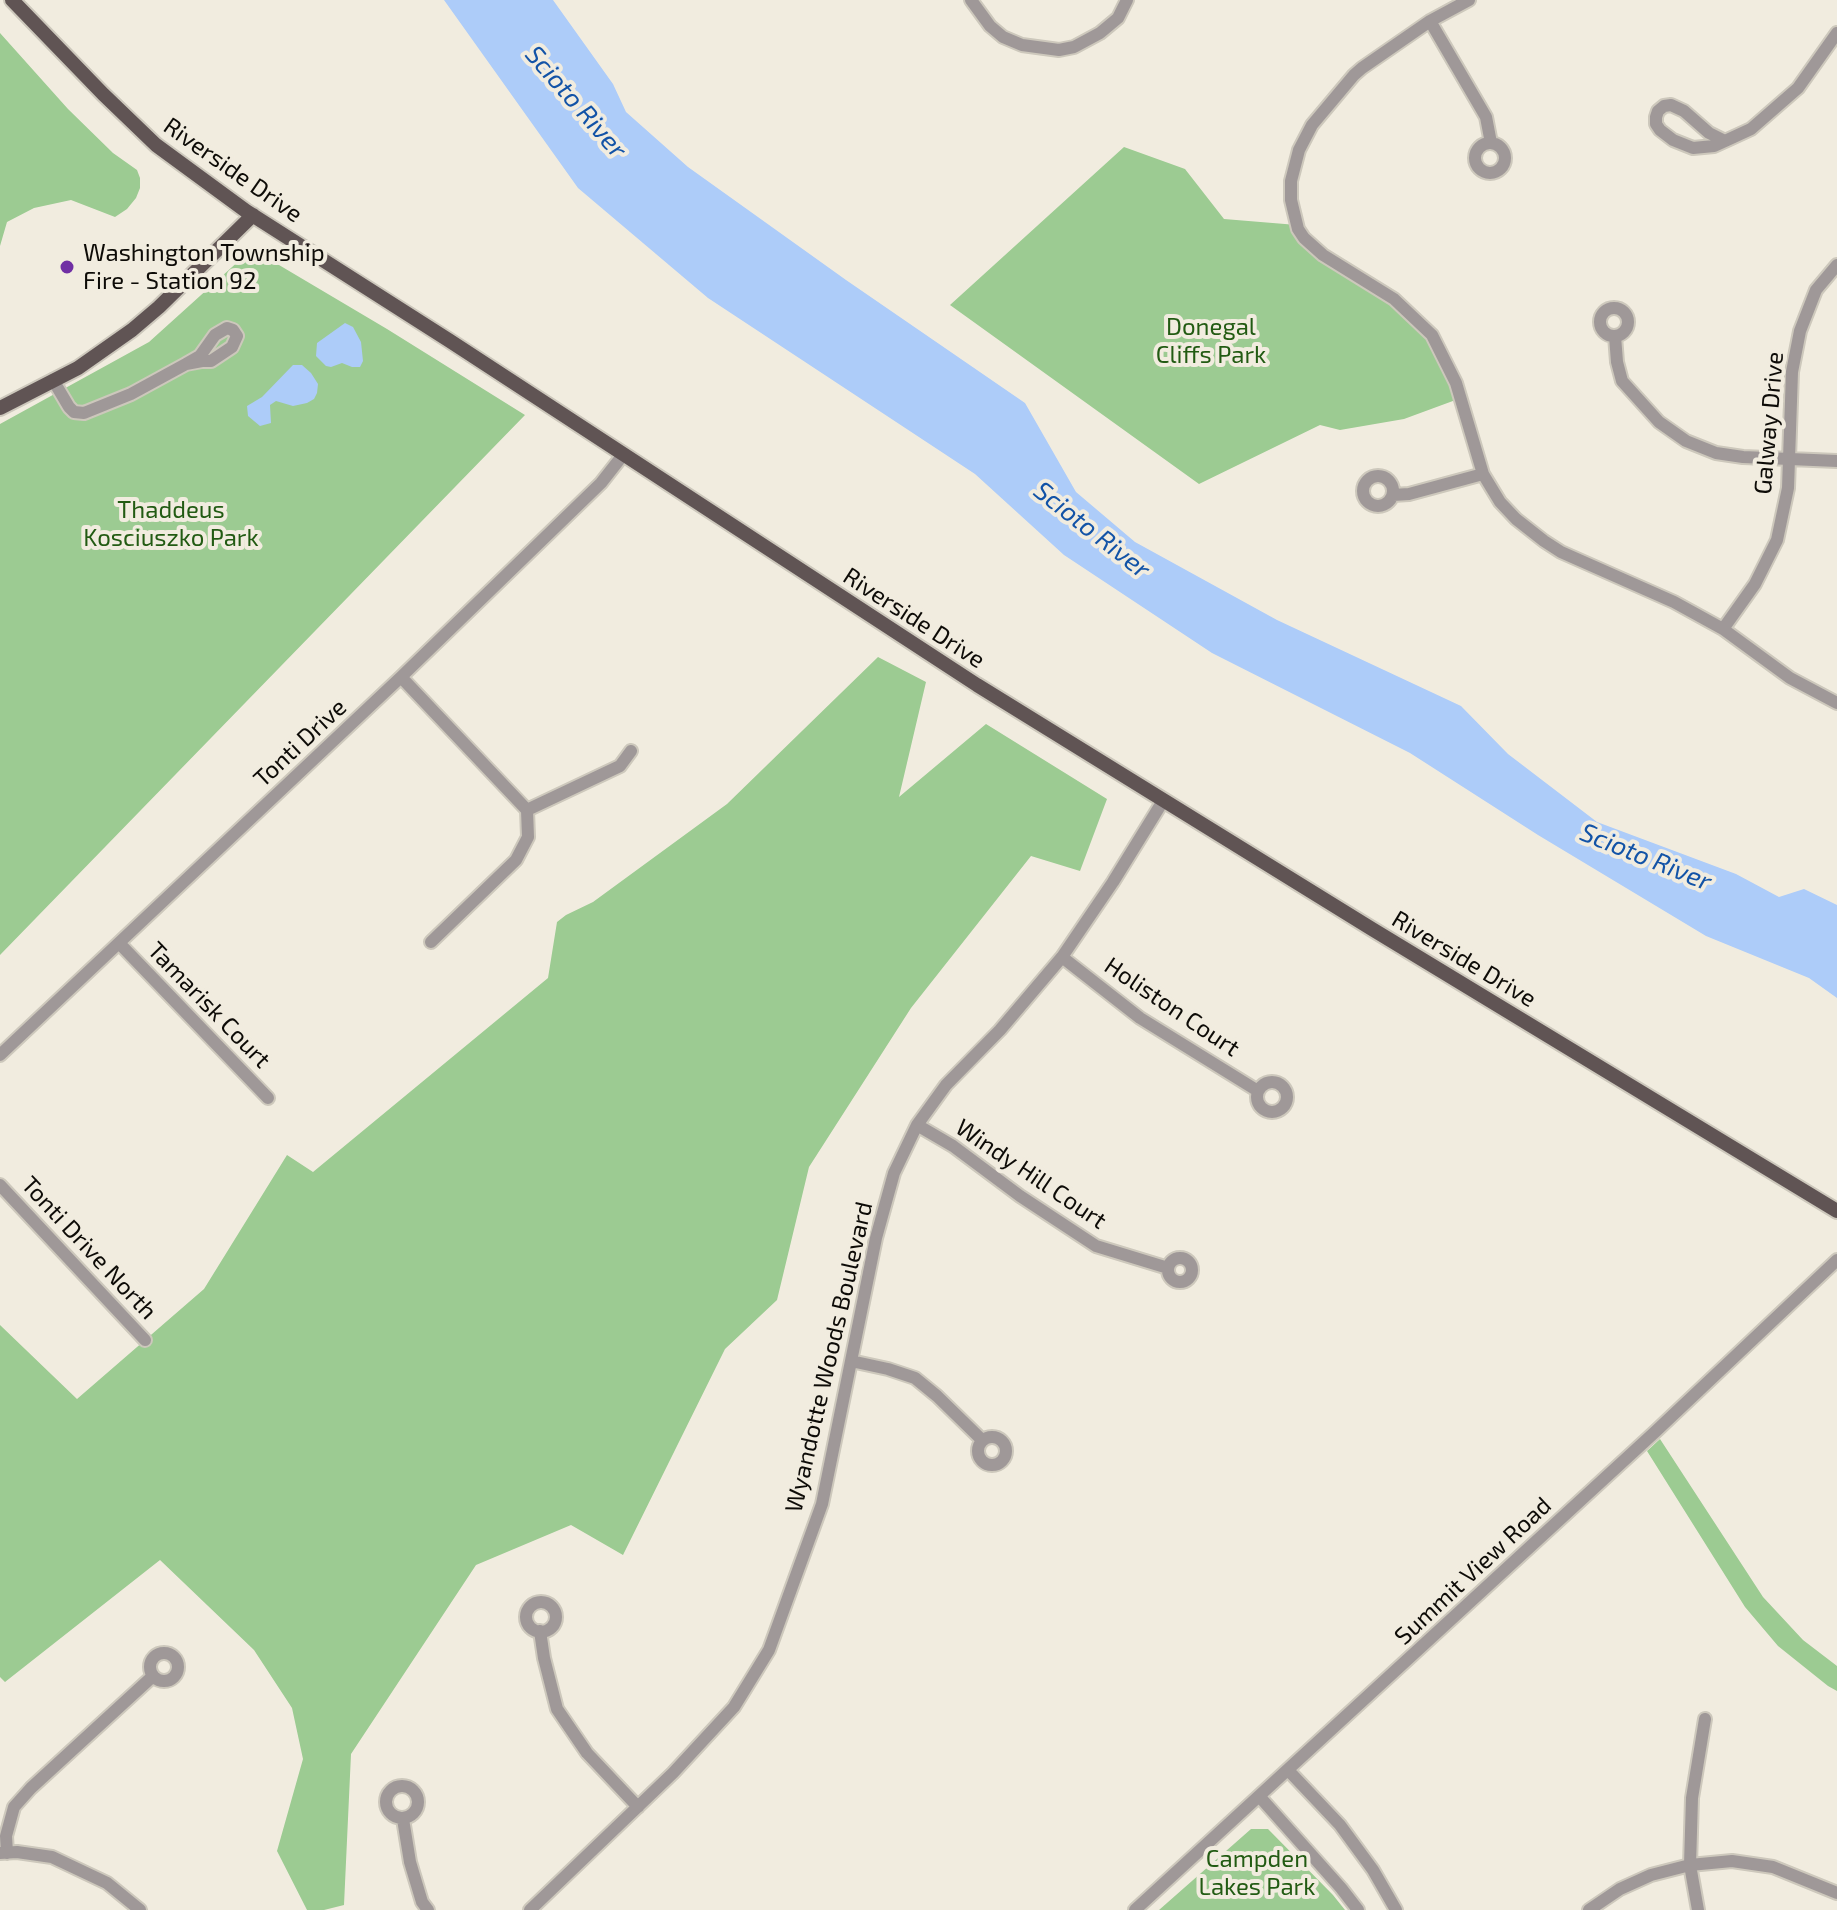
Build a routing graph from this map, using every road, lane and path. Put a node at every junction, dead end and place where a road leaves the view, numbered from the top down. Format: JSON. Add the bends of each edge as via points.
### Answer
{"nodes":[{"id":1,"x":12,"y":0,"type":"edge"},
{"id":2,"x":971,"y":0,"type":"edge"},
{"id":3,"x":1127,"y":0,"type":"edge"},
{"id":4,"x":1469,"y":0,"type":"edge"},
{"id":5,"x":1430,"y":21,"type":"junction"},
{"id":6,"x":1837,"y":33,"type":"edge"},
{"id":7,"x":1725,"y":141,"type":"junction"},
{"id":8,"x":1491,"y":143,"type":"dead end"},
{"id":9,"x":253,"y":215,"type":"junction"},
{"id":10,"x":1837,"y":265,"type":"edge"},
{"id":11,"x":1615,"y":336,"type":"dead end"},
{"id":12,"x":186,"y":364,"type":"dead end"},
{"id":13,"x":53,"y":380,"type":"junction"},
{"id":14,"x":0,"y":408,"type":"edge"},
{"id":15,"x":623,"y":455,"type":"junction"},
{"id":16,"x":1789,"y":459,"type":"junction"},
{"id":17,"x":1837,"y":461,"type":"edge"},
{"id":18,"x":1483,"y":474,"type":"junction"},
{"id":19,"x":1393,"y":495,"type":"dead end"},
{"id":20,"x":1723,"y":629,"type":"junction"},
{"id":21,"x":401,"y":677,"type":"junction"},
{"id":22,"x":1837,"y":703,"type":"edge"},
{"id":23,"x":631,"y":751,"type":"dead end"},
{"id":24,"x":1163,"y":801,"type":"junction"},
{"id":25,"x":527,"y":810,"type":"junction"},
{"id":26,"x":431,"y":942,"type":"dead end"},
{"id":27,"x":119,"y":943,"type":"junction"},
{"id":28,"x":1062,"y":957,"type":"junction"},
{"id":29,"x":0,"y":1055,"type":"edge"},
{"id":30,"x":1258,"y":1091,"type":"dead end"},
{"id":31,"x":268,"y":1098,"type":"dead end"},
{"id":32,"x":917,"y":1125,"type":"junction"},
{"id":33,"x":0,"y":1185,"type":"edge"},
{"id":34,"x":1837,"y":1211,"type":"edge"},
{"id":35,"x":1837,"y":1260,"type":"edge"},
{"id":36,"x":1168,"y":1268,"type":"dead end"},
{"id":37,"x":145,"y":1340,"type":"dead end"},
{"id":38,"x":851,"y":1361,"type":"junction"},
{"id":39,"x":982,"y":1440,"type":"dead end"},
{"id":40,"x":540,"y":1631,"type":"dead end"},
{"id":41,"x":153,"y":1676,"type":"dead end"},
{"id":42,"x":1705,"y":1719,"type":"dead end"},
{"id":43,"x":1288,"y":1770,"type":"junction"},
{"id":44,"x":1259,"y":1796,"type":"junction"},
{"id":45,"x":638,"y":1807,"type":"junction"},
{"id":46,"x":403,"y":1819,"type":"dead end"},
{"id":47,"x":3,"y":1853,"type":"edge"},
{"id":48,"x":1690,"y":1865,"type":"junction"},
{"id":49,"x":1837,"y":1893,"type":"edge"},
{"id":50,"x":140,"y":1910,"type":"edge"},
{"id":51,"x":428,"y":1910,"type":"edge"},
{"id":52,"x":530,"y":1910,"type":"edge"},
{"id":53,"x":1135,"y":1910,"type":"edge"},
{"id":54,"x":1358,"y":1910,"type":"edge"},
{"id":55,"x":1396,"y":1910,"type":"edge"},
{"id":56,"x":1589,"y":1910,"type":"edge"},
{"id":57,"x":1698,"y":1910,"type":"edge"}],
"edges":[{"from":1,"to":9,"type":"main road","name":"Riverside Drive","via":[[156,145]]},
{"from":2,"to":3,"type":"street","via":[[1003,37],[1059,50],[1100,33],[1118,18]]},
{"from":4,"to":5,"type":"street"},
{"from":5,"to":8,"type":"street","via":[[1486,117]]},
{"from":5,"to":18,"type":"street","via":[[1354,75],[1312,125],[1299,150],[1291,200],[1301,233],[1323,255],[1394,299],[1432,335],[1456,383]]},
{"from":6,"to":7,"type":"street","via":[[1798,88],[1751,129]]},
{"from":7,"to":7,"type":"street","via":[[1693,148],[1673,140],[1656,124],[1658,111],[1671,105]]},
{"from":9,"to":13,"type":"main road","via":[[132,330]]},
{"from":9,"to":15,"type":"main road","name":"Riverside Drive"},
{"from":10,"to":16,"type":"street","name":"Galway Drive","via":[[1816,290],[1800,331],[1792,372]]},
{"from":11,"to":16,"type":"street","via":[[1622,381],[1672,432],[1716,453]]},
{"from":12,"to":13,"type":"street","via":[[79,414]]},
{"from":13,"to":14,"type":"main road"},
{"from":15,"to":21,"type":"street","name":"Tonti Drive","via":[[601,483]]},
{"from":15,"to":24,"type":"main road","name":"Riverside Drive"},
{"from":16,"to":17,"type":"street"},
{"from":16,"to":20,"type":"street","name":"Galway Drive","via":[[1777,540],[1755,584]]},
{"from":18,"to":19,"type":"street"},
{"from":18,"to":20,"type":"street","via":[[1516,519],[1561,552]]},
{"from":20,"to":22,"type":"street","via":[[1790,678]]},
{"from":21,"to":25,"type":"street"},
{"from":21,"to":27,"type":"street","name":"Tonti Drive"},
{"from":23,"to":25,"type":"street","via":[[620,766]]},
{"from":24,"to":28,"type":"street","name":"Wyandotte Woods Boulevard"},
{"from":24,"to":34,"type":"main road","name":"Riverside Drive"},
{"from":25,"to":26,"type":"street","via":[[528,837],[516,860]]},
{"from":27,"to":29,"type":"street","name":"Tonti Drive"},
{"from":27,"to":31,"type":"street","name":"Tamarisk Court"},
{"from":28,"to":30,"type":"street","name":"Holiston Court","via":[[1140,1018]]},
{"from":28,"to":32,"type":"street","name":"Wyandotte Woods Boulevard","via":[[946,1085]]},
{"from":32,"to":36,"type":"street","name":"Windy Hill Court","via":[[1096,1246]]},
{"from":32,"to":38,"type":"street","name":"Wyandotte Woods Boulevard","via":[[894,1173]]},
{"from":33,"to":37,"type":"street","name":"Tonti Drive North"},
{"from":35,"to":43,"type":"street","name":"Summit View Road"},
{"from":38,"to":39,"type":"street","via":[[915,1378]]},
{"from":38,"to":45,"type":"street","name":"Wyandotte Woods Boulevard","via":[[822,1504],[769,1650],[734,1707]]},
{"from":40,"to":45,"type":"street","via":[[557,1709],[587,1753]]},
{"from":41,"to":47,"type":"street","via":[[14,1807]]},
{"from":42,"to":48,"type":"street","via":[[1692,1798]]},
{"from":43,"to":44,"type":"street","name":"Summit View Road"},
{"from":43,"to":55,"type":"street","via":[[1340,1825]]},
{"from":44,"to":53,"type":"street","name":"Summit View Road"},
{"from":44,"to":54,"type":"street"},
{"from":45,"to":52,"type":"street","name":"Wyandotte Woods Boulevard"},
{"from":46,"to":51,"type":"street","via":[[410,1862]]},
{"from":47,"to":50,"type":"street","via":[[52,1857],[107,1883]]},
{"from":48,"to":49,"type":"street","via":[[1732,1861],[1773,1867]]},
{"from":48,"to":56,"type":"street","via":[[1641,1879]]},
{"from":48,"to":57,"type":"street"}]}
